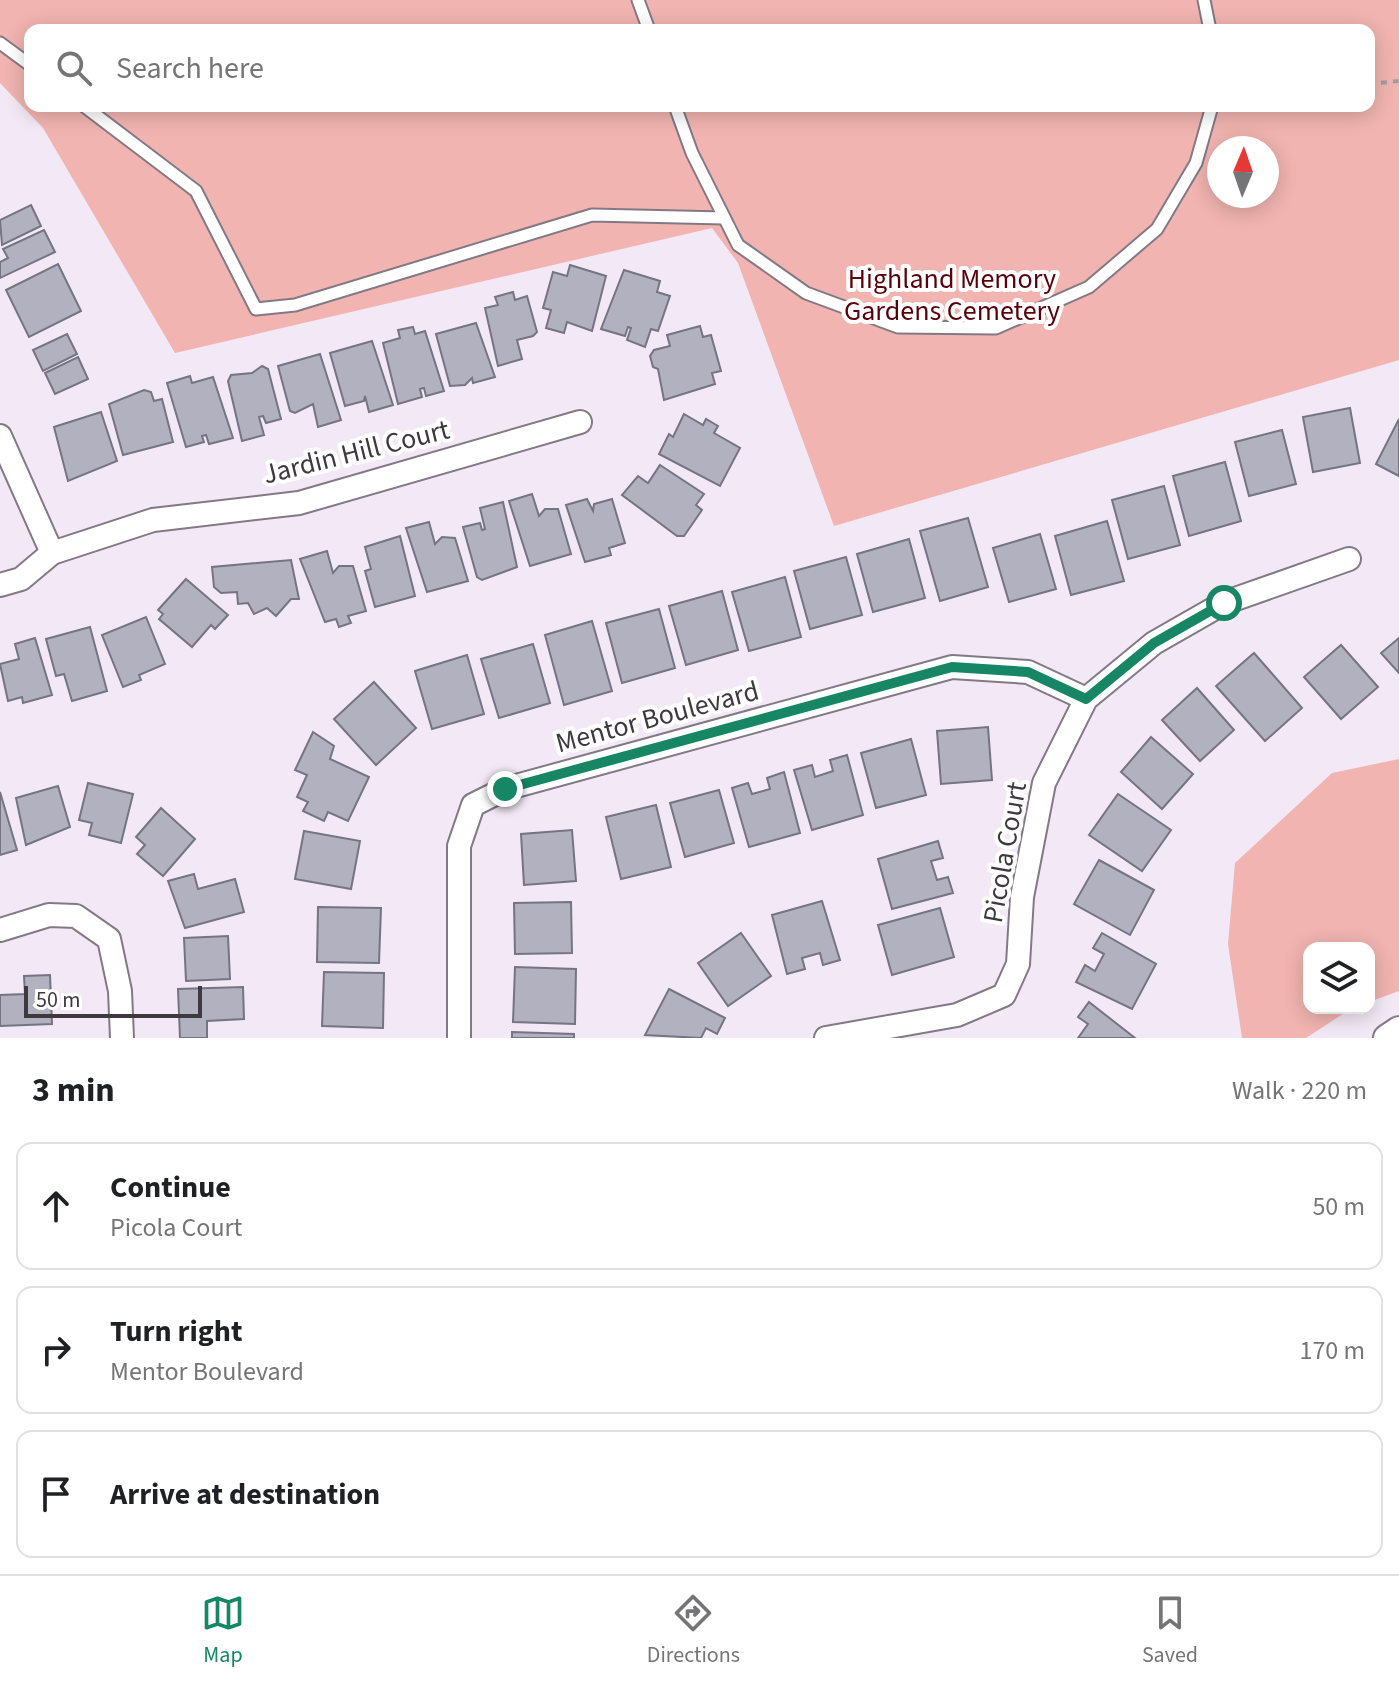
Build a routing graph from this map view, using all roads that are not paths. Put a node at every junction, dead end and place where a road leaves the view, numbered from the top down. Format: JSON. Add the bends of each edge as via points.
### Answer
{"nodes":[{"id":1,"x":638,"y":0,"type":"edge"},
{"id":2,"x":1204,"y":0,"type":"edge"},
{"id":3,"x":647,"y":24,"type":"edge"},
{"id":4,"x":1209,"y":24,"type":"edge"},
{"id":5,"x":0,"y":43,"type":"edge"},
{"id":6,"x":24,"y":61,"type":"edge"},
{"id":7,"x":92,"y":112,"type":"edge"},
{"id":8,"x":677,"y":112,"type":"edge"},
{"id":9,"x":1210,"y":112,"type":"edge"},
{"id":10,"x":724,"y":218,"type":"junction"},
{"id":11,"x":580,"y":422,"type":"dead end"},
{"id":12,"x":0,"y":436,"type":"edge"},
{"id":13,"x":52,"y":553,"type":"junction"},
{"id":14,"x":1349,"y":559,"type":"dead end"},
{"id":15,"x":0,"y":585,"type":"edge"},
{"id":16,"x":1086,"y":699,"type":"junction"},
{"id":17,"x":0,"y":930,"type":"edge"},
{"id":18,"x":1399,"y":1030,"type":"edge"},
{"id":19,"x":122,"y":1038,"type":"edge"},
{"id":20,"x":459,"y":1038,"type":"edge"},
{"id":21,"x":826,"y":1038,"type":"edge"},
{"id":22,"x":1387,"y":1038,"type":"edge"}],
"edges":[{"from":1,"to":3,"type":"lane"},
{"from":2,"to":4,"type":"lane"},
{"from":5,"to":6,"type":"lane"},
{"from":7,"to":10,"type":"lane","via":[[196,191],[256,309],[295,305],[592,215]]},
{"from":8,"to":10,"type":"lane"},
{"from":9,"to":10,"type":"lane","via":[[1196,163],[1157,229],[1089,287],[996,328],[898,327],[806,293],[738,245]]},
{"from":11,"to":13,"type":"street","name":"Jardin Hill Court","via":[[299,503],[153,520]]},
{"from":12,"to":13,"type":"street"},
{"from":13,"to":15,"type":"street","via":[[21,579]]},
{"from":14,"to":16,"type":"street","name":"Picola Court","via":[[1224,603],[1154,643]]},
{"from":16,"to":20,"type":"street","name":"Mentor Boulevard","via":[[1028,672],[952,667],[505,789],[473,805],[459,846]]},
{"from":16,"to":21,"type":"street","name":"Picola Court","via":[[1044,783],[1022,897],[1018,964],[1004,995],[957,1015]]},
{"from":17,"to":19,"type":"street","via":[[49,915],[76,916],[109,939],[120,991]]},
{"from":18,"to":22,"type":"street"}]}
